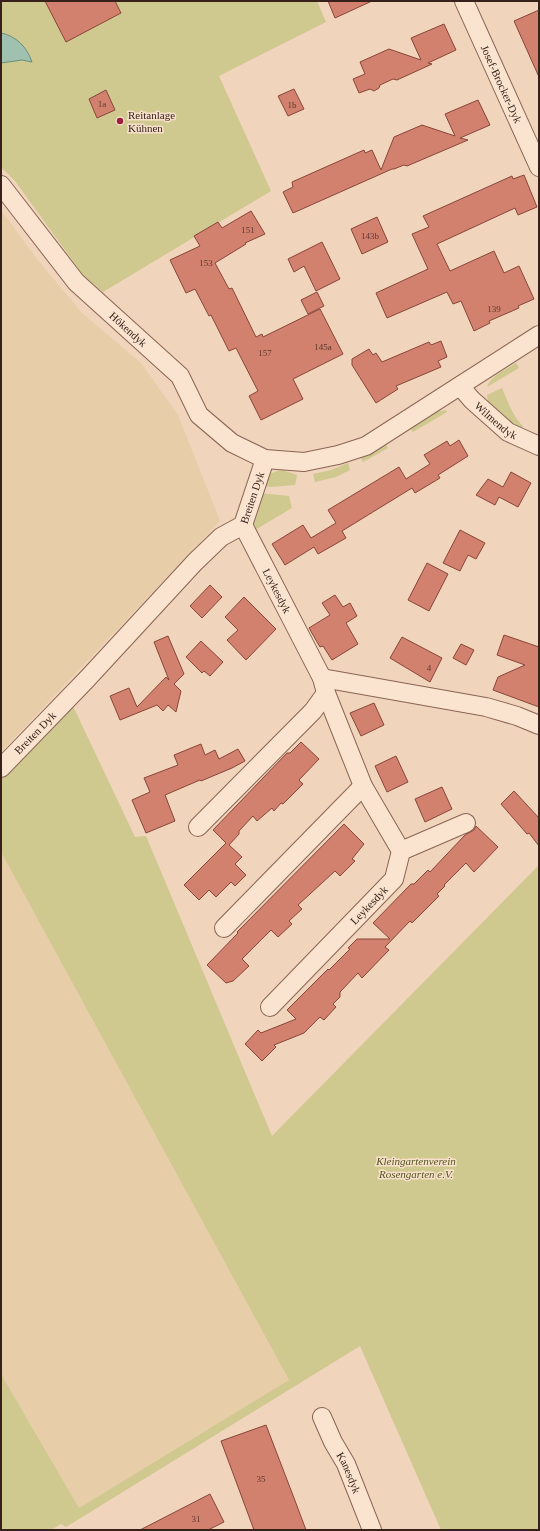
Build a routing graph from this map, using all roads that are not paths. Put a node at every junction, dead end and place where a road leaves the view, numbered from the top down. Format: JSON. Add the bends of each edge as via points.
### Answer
{"nodes":[{"id":1,"x":464,"y":1,"type":"edge"},
{"id":2,"x":539,"y":167,"type":"edge"},
{"id":3,"x":1,"y":185,"type":"edge"},
{"id":4,"x":539,"y":335,"type":"edge"},
{"id":5,"x":460,"y":386,"type":"junction"},
{"id":6,"x":539,"y":446,"type":"edge"},
{"id":7,"x":265,"y":459,"type":"junction"},
{"id":8,"x":243,"y":525,"type":"junction"},
{"id":9,"x":324,"y":686,"type":"junction"},
{"id":10,"x":539,"y":725,"type":"edge"},
{"id":11,"x":1,"y":768,"type":"edge"},
{"id":12,"x":362,"y":786,"type":"junction"},
{"id":13,"x":466,"y":823,"type":"dead end"},
{"id":14,"x":198,"y":827,"type":"dead end"},
{"id":15,"x":401,"y":851,"type":"junction"},
{"id":16,"x":224,"y":928,"type":"dead end"},
{"id":17,"x":270,"y":1006,"type":"dead end"},
{"id":18,"x":322,"y":1417,"type":"dead end"},
{"id":19,"x":372,"y":1530,"type":"edge"}],
"edges":[{"from":1,"to":2,"type":"street","name":"Josef-Brocker-Dyk"},
{"from":3,"to":7,"type":"street","name":"Hökendyk","via":[[76,282],[180,376],[199,415],[232,443]]},
{"from":4,"to":5,"type":"street","name":"Breiten Dyk"},
{"from":5,"to":6,"type":"street","name":"Wilmendyk","via":[[508,432]]},
{"from":5,"to":7,"type":"street","name":"Breiten Dyk","via":[[366,446],[304,462]]},
{"from":7,"to":8,"type":"street","name":"Breiten Dyk"},
{"from":8,"to":9,"type":"street","name":"Leykesdyk"},
{"from":8,"to":11,"type":"street","name":"Breiten Dyk","via":[[221,537],[195,562]]},
{"from":9,"to":10,"type":"street","via":[[486,707]]},
{"from":9,"to":12,"type":"street","name":"Leykesdyk"},
{"from":9,"to":14,"type":"street","via":[[313,712]]},
{"from":12,"to":15,"type":"street","name":"Leykesdyk"},
{"from":12,"to":16,"type":"street"},
{"from":13,"to":15,"type":"street"},
{"from":15,"to":17,"type":"street","name":"Leykesdyk","via":[[394,879]]},
{"from":18,"to":19,"type":"street","name":"Kanesdyk","via":[[346,1464]]}]}
